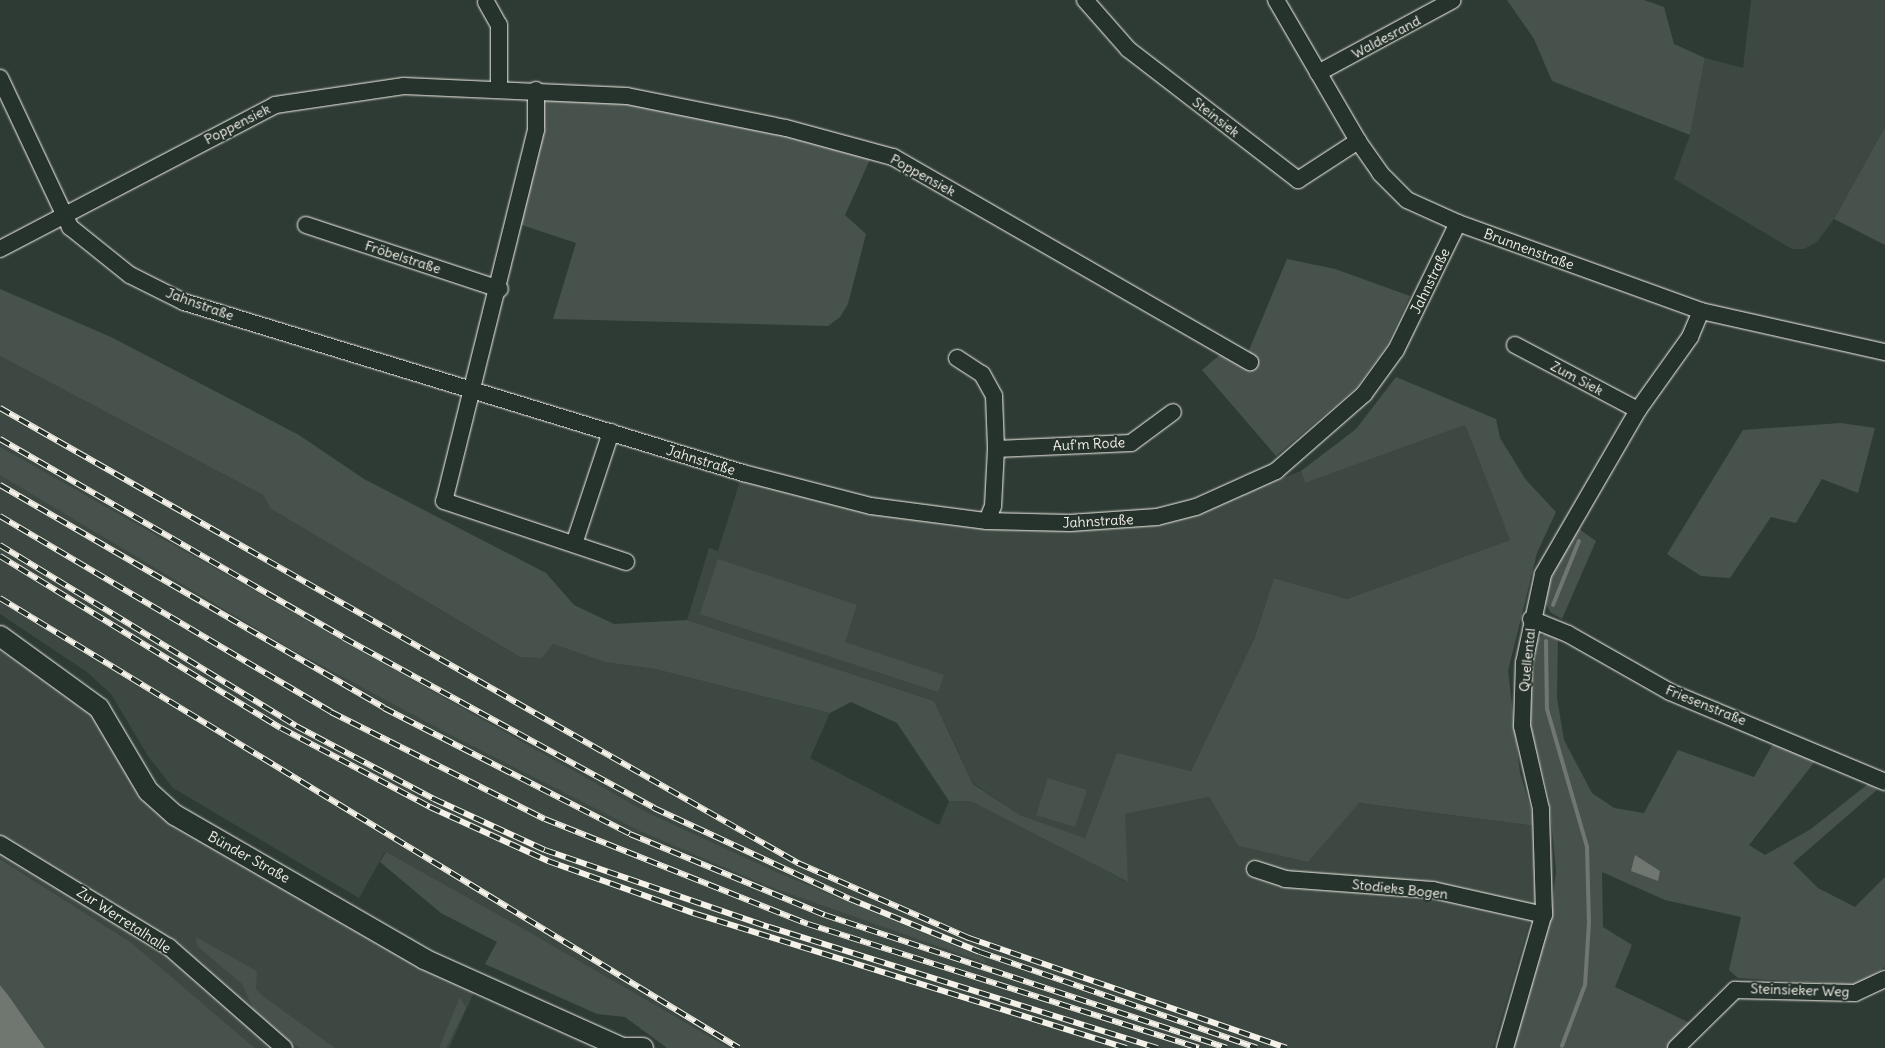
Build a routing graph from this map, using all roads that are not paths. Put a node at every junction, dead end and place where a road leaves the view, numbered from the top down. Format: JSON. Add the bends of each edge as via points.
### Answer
{"nodes":[{"id":1,"x":1085,"y":0,"type":"edge"},
{"id":2,"x":1276,"y":0,"type":"edge"},
{"id":3,"x":1453,"y":0,"type":"edge"},
{"id":4,"x":486,"y":2,"type":"dead end"},
{"id":5,"x":1318,"y":73,"type":"junction"},
{"id":6,"x":0,"y":78,"type":"edge"},
{"id":7,"x":499,"y":87,"type":"junction"},
{"id":8,"x":536,"y":90,"type":"junction"},
{"id":9,"x":1358,"y":141,"type":"junction"},
{"id":10,"x":61,"y":213,"type":"junction"},
{"id":11,"x":1458,"y":224,"type":"junction"},
{"id":12,"x":306,"y":225,"type":"dead end"},
{"id":13,"x":0,"y":248,"type":"edge"},
{"id":14,"x":500,"y":289,"type":"junction"},
{"id":15,"x":1701,"y":310,"type":"junction"},
{"id":16,"x":1515,"y":345,"type":"dead end"},
{"id":17,"x":1885,"y":352,"type":"edge"},
{"id":18,"x":957,"y":358,"type":"dead end"},
{"id":19,"x":1250,"y":362,"type":"dead end"},
{"id":20,"x":474,"y":388,"type":"junction"},
{"id":21,"x":1638,"y":410,"type":"junction"},
{"id":22,"x":1173,"y":412,"type":"dead end"},
{"id":23,"x":611,"y":432,"type":"junction"},
{"id":24,"x":996,"y":449,"type":"junction"},
{"id":25,"x":987,"y":522,"type":"junction"},
{"id":26,"x":574,"y":544,"type":"junction"},
{"id":27,"x":626,"y":562,"type":"dead end"},
{"id":28,"x":1531,"y":619,"type":"junction"},
{"id":29,"x":2,"y":641,"type":"edge"},
{"id":30,"x":1885,"y":782,"type":"edge"},
{"id":31,"x":0,"y":844,"type":"edge"},
{"id":32,"x":1255,"y":869,"type":"dead end"},
{"id":33,"x":1544,"y":915,"type":"junction"},
{"id":34,"x":1885,"y":979,"type":"edge"},
{"id":35,"x":550,"y":1014,"type":"junction"},
{"id":36,"x":284,"y":1048,"type":"edge"},
{"id":37,"x":591,"y":1048,"type":"edge"},
{"id":38,"x":623,"y":1048,"type":"edge"},
{"id":39,"x":644,"y":1048,"type":"edge"},
{"id":40,"x":1505,"y":1048,"type":"edge"},
{"id":41,"x":1676,"y":1048,"type":"edge"}],
"edges":[{"from":1,"to":9,"type":"street","name":"Steinsiek","via":[[1128,49],[1298,180]]},
{"from":2,"to":5,"type":"street","name":"Brunnenstraße"},
{"from":3,"to":5,"type":"street","name":"Waldesrand"},
{"from":4,"to":7,"type":"street","via":[[499,25]]},
{"from":5,"to":9,"type":"street","name":"Brunnenstraße"},
{"from":6,"to":10,"type":"street","name":"Jahnstraße"},
{"from":7,"to":8,"type":"street","name":"Poppensiek"},
{"from":7,"to":10,"type":"street","name":"Poppensiek","via":[[404,86],[275,105]]},
{"from":8,"to":14,"type":"street","via":[[536,130]]},
{"from":8,"to":19,"type":"street","name":"Poppensiek","via":[[627,96],[786,128],[893,157]]},
{"from":9,"to":11,"type":"street","name":"Brunnenstraße","via":[[1380,173],[1406,200]]},
{"from":10,"to":13,"type":"street","name":"Poppensiek"},
{"from":10,"to":20,"type":"street","name":"Jahnstraße","via":[[70,227],[114,264],[184,302]]},
{"from":11,"to":15,"type":"street","name":"Brunnenstraße"},
{"from":11,"to":25,"type":"street","name":"Jahnstraße","via":[[1396,350],[1338,421],[1276,471],[1196,507],[1157,517],[1070,523]]},
{"from":12,"to":14,"type":"street","name":"Fröbelstraße"},
{"from":14,"to":20,"type":"street"},
{"from":15,"to":17,"type":"street","name":"Brunnenstraße"},
{"from":15,"to":21,"type":"street","name":"Quellental","via":[[1690,337]]},
{"from":16,"to":21,"type":"street","name":"Zum Siek"},
{"from":18,"to":24,"type":"street","via":[[982,374],[994,396]]},
{"from":20,"to":23,"type":"street","name":"Jahnstraße"},
{"from":20,"to":26,"type":"street","via":[[444,501]]},
{"from":21,"to":28,"type":"street","name":"Quellental","via":[[1543,574]]},
{"from":22,"to":24,"type":"street","name":"Auf'm Rode","via":[[1131,443]]},
{"from":23,"to":25,"type":"street","name":"Jahnstraße","via":[[743,473],[871,506]]},
{"from":23,"to":26,"type":"street"},
{"from":24,"to":25,"type":"street","via":[[993,506]]},
{"from":26,"to":27,"type":"street"},
{"from":28,"to":30,"type":"street","name":"Friesenstraße","via":[[1568,634],[1670,692]]},
{"from":28,"to":33,"type":"street","name":"Quellental","via":[[1522,726],[1540,809]]},
{"from":29,"to":35,"type":"main road","name":"Bünder Straße","via":[[99,708],[148,791],[175,814],[368,929],[448,971]]},
{"from":31,"to":36,"type":"street","name":"Zur Werretalhalle","via":[[169,947]]},
{"from":32,"to":33,"type":"street","name":"Stodieks Bogen","via":[[1286,879],[1433,890]]},
{"from":33,"to":40,"type":"street","name":"Quellental"},
{"from":34,"to":41,"type":"street","name":"Steinsieker Weg","via":[[1855,993],[1735,990]]},
{"from":35,"to":37,"type":"main road"},
{"from":35,"to":38,"type":"main road"},
{"from":38,"to":39,"type":"main road"}]}
